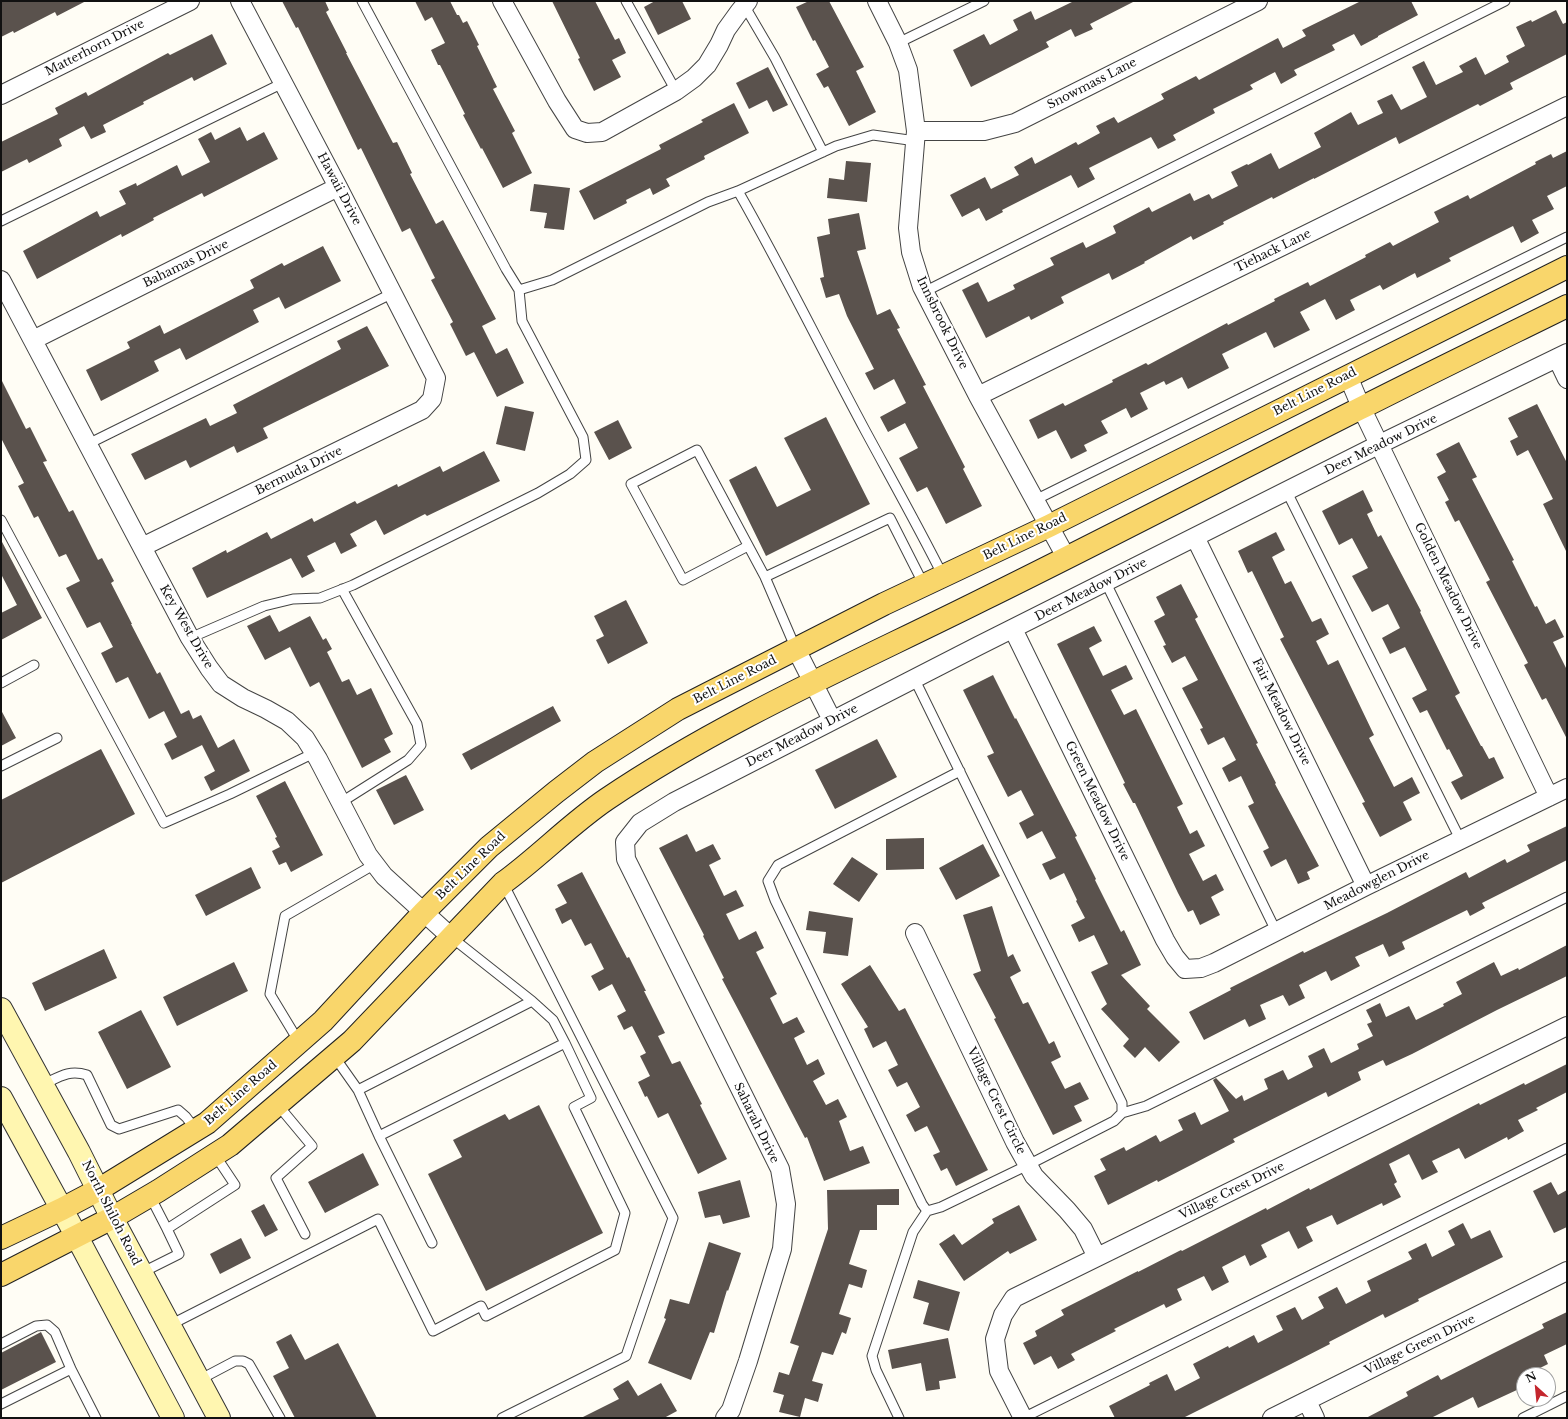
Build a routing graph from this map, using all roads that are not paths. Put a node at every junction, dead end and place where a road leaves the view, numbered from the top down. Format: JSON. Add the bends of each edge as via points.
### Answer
{"nodes":[{"id":1,"x":190,"y":1,"type":"edge"},
{"id":2,"x":240,"y":1,"type":"edge"},
{"id":3,"x":362,"y":1,"type":"edge"},
{"id":4,"x":502,"y":1,"type":"edge"},
{"id":5,"x":626,"y":1,"type":"edge"},
{"id":6,"x":877,"y":1,"type":"edge"},
{"id":7,"x":984,"y":1,"type":"edge"},
{"id":8,"x":1258,"y":1,"type":"edge"},
{"id":9,"x":1504,"y":1,"type":"edge"},
{"id":10,"x":746,"y":3,"type":"edge"},
{"id":11,"x":898,"y":43,"type":"junction"},
{"id":12,"x":283,"y":83,"type":"junction"},
{"id":13,"x":676,"y":91,"type":"junction"},
{"id":14,"x":1,"y":95,"type":"edge"},
{"id":15,"x":1567,"y":106,"type":"edge"},
{"id":16,"x":916,"y":136,"type":"junction"},
{"id":17,"x":823,"y":152,"type":"junction"},
{"id":18,"x":338,"y":187,"type":"junction"},
{"id":19,"x":738,"y":191,"type":"junction"},
{"id":20,"x":1,"y":221,"type":"edge"},
{"id":21,"x":1567,"y":237,"type":"edge"},
{"id":22,"x":1567,"y":266,"type":"edge"},
{"id":23,"x":1,"y":280,"type":"edge"},
{"id":24,"x":519,"y":290,"type":"junction"},
{"id":25,"x":924,"y":292,"type":"junction"},
{"id":26,"x":392,"y":293,"type":"junction"},
{"id":27,"x":1567,"y":306,"type":"edge"},
{"id":28,"x":33,"y":340,"type":"junction"},
{"id":29,"x":1562,"y":355,"type":"edge"},
{"id":30,"x":1348,"y":376,"type":"junction"},
{"id":31,"x":436,"y":378,"type":"joint"},
{"id":32,"x":1567,"y":379,"type":"edge"},
{"id":33,"x":978,"y":396,"type":"junction"},
{"id":34,"x":1361,"y":407,"type":"junction"},
{"id":35,"x":88,"y":444,"type":"junction"},
{"id":36,"x":1380,"y":444,"type":"junction"},
{"id":37,"x":1287,"y":492,"type":"junction"},
{"id":38,"x":1035,"y":500,"type":"junction"},
{"id":39,"x":1,"y":520,"type":"edge"},
{"id":40,"x":1049,"y":526,"type":"junction"},
{"id":41,"x":1195,"y":538,"type":"junction"},
{"id":42,"x":748,"y":546,"type":"junction"},
{"id":43,"x":142,"y":547,"type":"junction"},
{"id":44,"x":1066,"y":557,"type":"junction"},
{"id":45,"x":765,"y":577,"type":"junction"},
{"id":46,"x":934,"y":581,"type":"junction"},
{"id":47,"x":1106,"y":583,"type":"junction"},
{"id":48,"x":342,"y":589,"type":"junction"},
{"id":49,"x":1014,"y":629,"type":"junction"},
{"id":50,"x":190,"y":638,"type":"junction"},
{"id":51,"x":796,"y":649,"type":"junction"},
{"id":52,"x":34,"y":664,"type":"dead end"},
{"id":53,"x":914,"y":678,"type":"junction"},
{"id":54,"x":1,"y":683,"type":"edge"},
{"id":55,"x":814,"y":683,"type":"junction"},
{"id":56,"x":832,"y":720,"type":"junction"},
{"id":57,"x":57,"y":738,"type":"dead end"},
{"id":58,"x":314,"y":753,"type":"junction"},
{"id":59,"x":1,"y":766,"type":"edge"},
{"id":60,"x":960,"y":771,"type":"junction"},
{"id":61,"x":1567,"y":788,"type":"edge"},
{"id":62,"x":1549,"y":797,"type":"junction"},
{"id":63,"x":340,"y":803,"type":"junction"},
{"id":64,"x":1460,"y":839,"type":"junction"},
{"id":65,"x":626,"y":842,"type":"joint"},
{"id":66,"x":375,"y":864,"type":"junction"},
{"id":67,"x":503,"y":883,"type":"junction"},
{"id":68,"x":1366,"y":886,"type":"junction"},
{"id":69,"x":1567,"y":897,"type":"edge"},
{"id":70,"x":424,"y":912,"type":"junction"},
{"id":71,"x":1276,"y":931,"type":"junction"},
{"id":72,"x":915,"y":933,"type":"dead end"},
{"id":73,"x":451,"y":937,"type":"junction"},
{"id":74,"x":1185,"y":969,"type":"joint"},
{"id":75,"x":532,"y":1001,"type":"junction"},
{"id":76,"x":1,"y":1010,"type":"edge"},
{"id":77,"x":1567,"y":1026,"type":"edge"},
{"id":78,"x":299,"y":1042,"type":"junction"},
{"id":79,"x":565,"y":1043,"type":"junction"},
{"id":80,"x":334,"y":1056,"type":"junction"},
{"id":81,"x":42,"y":1085,"type":"junction"},
{"id":82,"x":358,"y":1090,"type":"junction"},
{"id":83,"x":1,"y":1098,"type":"edge"},
{"id":84,"x":277,"y":1104,"type":"junction"},
{"id":85,"x":1122,"y":1113,"type":"junction"},
{"id":86,"x":196,"y":1130,"type":"junction"},
{"id":87,"x":379,"y":1136,"type":"junction"},
{"id":88,"x":1567,"y":1148,"type":"edge"},
{"id":89,"x":214,"y":1155,"type":"junction"},
{"id":90,"x":1028,"y":1165,"type":"junction"},
{"id":91,"x":98,"y":1190,"type":"junction"},
{"id":92,"x":150,"y":1196,"type":"junction"},
{"id":93,"x":62,"y":1209,"type":"junction"},
{"id":94,"x":927,"y":1211,"type":"junction"},
{"id":95,"x":112,"y":1218,"type":"junction"},
{"id":96,"x":167,"y":1229,"type":"junction"},
{"id":97,"x":305,"y":1234,"type":"dead end"},
{"id":98,"x":77,"y":1237,"type":"junction"},
{"id":99,"x":1,"y":1238,"type":"edge"},
{"id":100,"x":432,"y":1243,"type":"dead end"},
{"id":101,"x":1097,"y":1257,"type":"junction"},
{"id":102,"x":1567,"y":1271,"type":"edge"},
{"id":103,"x":141,"y":1273,"type":"junction"},
{"id":104,"x":1,"y":1275,"type":"edge"},
{"id":105,"x":169,"y":1325,"type":"junction"},
{"id":106,"x":1,"y":1344,"type":"edge"},
{"id":107,"x":71,"y":1369,"type":"junction"},
{"id":108,"x":198,"y":1380,"type":"junction"},
{"id":109,"x":1567,"y":1396,"type":"edge"},
{"id":110,"x":1307,"y":1401,"type":"junction"},
{"id":111,"x":1,"y":1404,"type":"edge"},
{"id":112,"x":167,"y":1416,"type":"edge"},
{"id":113,"x":96,"y":1418,"type":"edge"},
{"id":114,"x":219,"y":1418,"type":"edge"},
{"id":115,"x":280,"y":1418,"type":"edge"},
{"id":116,"x":502,"y":1418,"type":"edge"},
{"id":117,"x":725,"y":1418,"type":"edge"},
{"id":118,"x":899,"y":1418,"type":"edge"},
{"id":119,"x":1023,"y":1418,"type":"edge"},
{"id":120,"x":1272,"y":1418,"type":"edge"},
{"id":121,"x":1315,"y":1418,"type":"edge"},
{"id":122,"x":1523,"y":1418,"type":"edge"}],
"edges":[{"from":1,"to":14,"type":"street","name":"Matterhorn Drive"},
{"from":2,"to":12,"type":"street","name":"Hawaii Drive"},
{"from":3,"to":24,"type":"lane"},
{"from":4,"to":13,"type":"street","via":[[556,101],[576,129],[587,133],[602,132]]},
{"from":5,"to":13,"type":"lane"},
{"from":6,"to":11,"type":"street","name":"Innsbrook Drive"},
{"from":7,"to":11,"type":"lane"},
{"from":8,"to":16,"type":"street","name":"Snowmass Lane","via":[[1015,123],[984,131]]},
{"from":9,"to":25,"type":"lane"},
{"from":10,"to":13,"type":"street","via":[[726,30],[707,65]]},
{"from":10,"to":17,"type":"lane"},
{"from":11,"to":16,"type":"street","name":"Innsbrook Drive","via":[[908,70]]},
{"from":12,"to":18,"type":"street","name":"Hawaii Drive"},
{"from":12,"to":20,"type":"lane"},
{"from":15,"to":33,"type":"street","name":"Tiehack Lane"},
{"from":16,"to":17,"type":"lane","via":[[873,136]]},
{"from":16,"to":25,"type":"street","name":"Innsbrook Drive","via":[[908,228],[911,252]]},
{"from":17,"to":19,"type":"lane"},
{"from":18,"to":26,"type":"street","name":"Hawaii Drive"},
{"from":18,"to":28,"type":"street","name":"Bahamas Drive"},
{"from":19,"to":24,"type":"lane","via":[[708,202],[552,280]]},
{"from":19,"to":46,"type":"lane","via":[[902,498]]},
{"from":21,"to":38,"type":"lane"},
{"from":22,"to":30,"type":"main road","name":"Belt Line Road"},
{"from":23,"to":28,"type":"street","name":"Key West Drive"},
{"from":24,"to":48,"type":"lane","via":[[522,321],[583,437],[586,460],[570,474],[538,493]]},
{"from":25,"to":33,"type":"street","name":"Innsbrook Drive"},
{"from":26,"to":31,"type":"street","name":"Hawaii Drive"},
{"from":26,"to":35,"type":"lane"},
{"from":27,"to":34,"type":"main road"},
{"from":28,"to":35,"type":"street","name":"Key West Drive"},
{"from":29,"to":32,"type":"street"},
{"from":29,"to":36,"type":"street","name":"Deer Meadow Drive"},
{"from":30,"to":34,"type":"street","name":"Golden Meadow Drive"},
{"from":30,"to":40,"type":"main road","name":"Belt Line Road"},
{"from":31,"to":43,"type":"street","name":"Bermuda Drive","via":[[432,399],[422,410]]},
{"from":33,"to":38,"type":"street","name":"Innsbrook Drive"},
{"from":34,"to":36,"type":"street","name":"Golden Meadow Drive"},
{"from":34,"to":44,"type":"main road"},
{"from":35,"to":43,"type":"street","name":"Key West Drive"},
{"from":36,"to":37,"type":"street","name":"Deer Meadow Drive"},
{"from":36,"to":62,"type":"street","name":"Golden Meadow Drive"},
{"from":37,"to":41,"type":"street","name":"Deer Meadow Drive"},
{"from":37,"to":64,"type":"lane"},
{"from":38,"to":40,"type":"street","name":"Innsbrook Drive"},
{"from":39,"to":58,"type":"lane","via":[[164,823]]},
{"from":40,"to":44,"type":"street","name":"Innsbrook Drive"},
{"from":40,"to":46,"type":"main road","name":"Belt Line Road"},
{"from":41,"to":47,"type":"street","name":"Deer Meadow Drive"},
{"from":41,"to":68,"type":"street","name":"Fair Meadow Drive"},
{"from":42,"to":42,"type":"lane","via":[[697,450],[631,484],[683,580]]},
{"from":42,"to":45,"type":"lane"},
{"from":43,"to":50,"type":"street","name":"Key West Drive"},
{"from":44,"to":55,"type":"main road"},
{"from":45,"to":46,"type":"lane","via":[[890,518]]},
{"from":45,"to":51,"type":"lane"},
{"from":46,"to":51,"type":"main road","name":"Belt Line Road"},
{"from":47,"to":49,"type":"street","name":"Deer Meadow Drive"},
{"from":47,"to":71,"type":"lane"},
{"from":48,"to":50,"type":"lane","via":[[320,598],[293,599],[264,606]]},
{"from":48,"to":63,"type":"lane","via":[[417,724],[421,745],[408,760]]},
{"from":49,"to":53,"type":"street","name":"Deer Meadow Drive"},
{"from":49,"to":74,"type":"street","name":"Green Meadow Drive","via":[[1165,940]]},
{"from":50,"to":58,"type":"street","name":"Key West Drive","via":[[208,668],[222,684],[242,698],[287,721],[305,738]]},
{"from":51,"to":55,"type":"street"},
{"from":51,"to":70,"type":"main road","name":"Belt Line Road","via":[[678,709],[595,762],[489,847]]},
{"from":52,"to":54,"type":"lane"},
{"from":53,"to":56,"type":"street","name":"Deer Meadow Drive"},
{"from":53,"to":60,"type":"lane"},
{"from":55,"to":56,"type":"street"},
{"from":55,"to":67,"type":"main road","via":[[695,744],[606,800]]},
{"from":56,"to":65,"type":"street","name":"Deer Meadow Drive","via":[[674,802],[640,823]]},
{"from":57,"to":59,"type":"lane"},
{"from":58,"to":63,"type":"street","name":"Key West Drive"},
{"from":60,"to":85,"type":"lane","via":[[1122,1103]]},
{"from":60,"to":94,"type":"lane","via":[[778,865],[768,881]]},
{"from":61,"to":62,"type":"street","name":"Meadowglen Drive"},
{"from":62,"to":64,"type":"street","name":"Meadowglen Drive"},
{"from":63,"to":66,"type":"street","name":"Key West Drive"},
{"from":64,"to":68,"type":"street","name":"Meadowglen Drive"},
{"from":65,"to":117,"type":"street","name":"Saharah Drive","via":[[626,860],[780,1169],[785,1197],[782,1249],[748,1361],[731,1410]]},
{"from":66,"to":70,"type":"street","name":"Key West Drive","via":[[384,876]]},
{"from":66,"to":78,"type":"lane","via":[[285,916],[270,994]]},
{"from":67,"to":73,"type":"main road"},
{"from":67,"to":116,"type":"lane","via":[[673,1218],[626,1356]]},
{"from":68,"to":71,"type":"street","name":"Meadowglen Drive"},
{"from":69,"to":85,"type":"lane","via":[[1146,1106]]},
{"from":70,"to":73,"type":"street","name":"Key West Drive"},
{"from":70,"to":78,"type":"main road","name":"Belt Line Road","via":[[323,1021]]},
{"from":71,"to":74,"type":"street","name":"Meadowglen Drive","via":[[1214,963],[1201,968]]},
{"from":72,"to":90,"type":"street","name":"Village Crest Circle"},
{"from":73,"to":75,"type":"lane"},
{"from":73,"to":80,"type":"main road","via":[[352,1041]]},
{"from":75,"to":79,"type":"lane","via":[[553,1020]]},
{"from":75,"to":82,"type":"lane"},
{"from":76,"to":81,"type":"main road","name":"North Shiloh Road"},
{"from":77,"to":101,"type":"street","name":"Village Crest Drive"},
{"from":78,"to":86,"type":"main road","name":"Belt Line Road"},
{"from":79,"to":87,"type":"lane"},
{"from":79,"to":105,"type":"lane","via":[[591,1098],[574,1107],[625,1213],[615,1250],[486,1316],[481,1306],[433,1331],[378,1219]]},
{"from":80,"to":82,"type":"lane"},
{"from":80,"to":84,"type":"main road"},
{"from":81,"to":86,"type":"lane","via":[[77,1072],[87,1075],[111,1125],[120,1128],[178,1110]]},
{"from":81,"to":91,"type":"main road","name":"North Shiloh Road"},
{"from":82,"to":87,"type":"lane"},
{"from":83,"to":93,"type":"main road"},
{"from":84,"to":89,"type":"main road","via":[[230,1145]]},
{"from":84,"to":97,"type":"lane","via":[[312,1146],[276,1178]]},
{"from":85,"to":90,"type":"lane","via":[[1114,1121]]},
{"from":86,"to":91,"type":"main road","name":"Belt Line Road"},
{"from":87,"to":100,"type":"lane"},
{"from":88,"to":119,"type":"lane"},
{"from":89,"to":92,"type":"main road"},
{"from":89,"to":96,"type":"lane","via":[[235,1185]]},
{"from":90,"to":94,"type":"lane"},
{"from":90,"to":101,"type":"street","name":"Village Crest Circle","via":[[1034,1176],[1083,1229]]},
{"from":91,"to":93,"type":"main road","name":"Belt Line Road"},
{"from":91,"to":95,"type":"main road","name":"North Shiloh Road"},
{"from":92,"to":95,"type":"main road"},
{"from":92,"to":96,"type":"lane"},
{"from":93,"to":98,"type":"main road"},
{"from":93,"to":99,"type":"main road","name":"Belt Line Road"},
{"from":94,"to":118,"type":"lane","via":[[913,1232],[872,1356]]},
{"from":95,"to":98,"type":"main road"},
{"from":95,"to":103,"type":"main road","name":"North Shiloh Road"},
{"from":96,"to":103,"type":"lane","via":[[179,1254]]},
{"from":98,"to":104,"type":"main road"},
{"from":98,"to":112,"type":"main road"},
{"from":101,"to":119,"type":"street","name":"Village Crest Drive","via":[[1014,1298],[1003,1315],[995,1339],[999,1371]]},
{"from":102,"to":110,"type":"street","name":"Village Green Drive"},
{"from":103,"to":105,"type":"main road","name":"North Shiloh Road"},
{"from":105,"to":108,"type":"main road","name":"North Shiloh Road"},
{"from":106,"to":107,"type":"lane","via":[[36,1326],[48,1325],[55,1332]]},
{"from":107,"to":111,"type":"lane"},
{"from":107,"to":113,"type":"lane"},
{"from":108,"to":114,"type":"main road","name":"North Shiloh Road"},
{"from":108,"to":115,"type":"lane","via":[[235,1361],[243,1361],[249,1364]]},
{"from":109,"to":122,"type":"lane"},
{"from":110,"to":120,"type":"street","name":"Village Green Drive"},
{"from":110,"to":121,"type":"street"}]}
